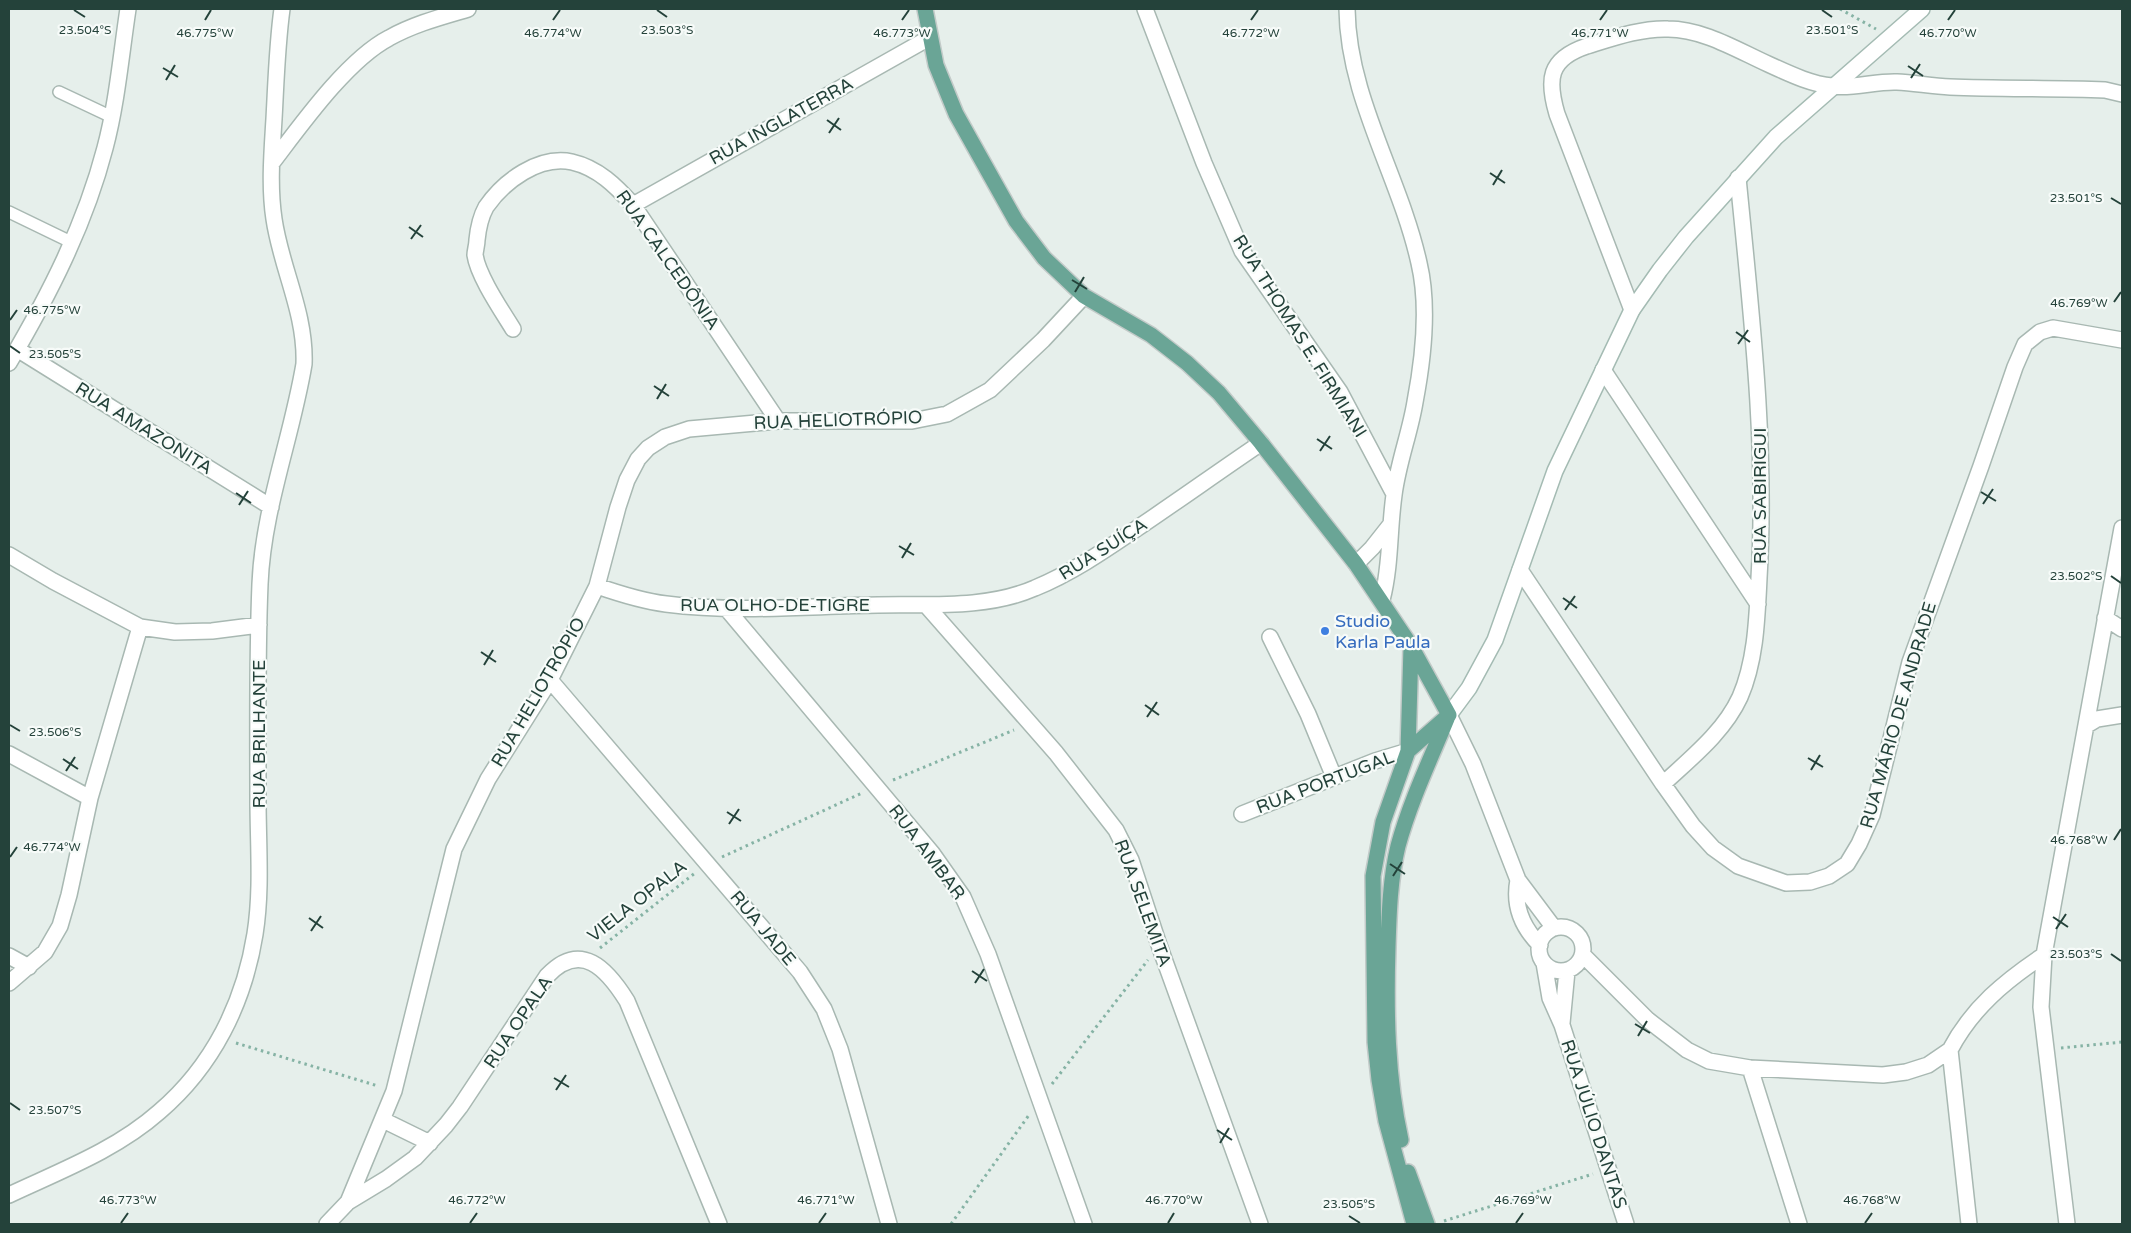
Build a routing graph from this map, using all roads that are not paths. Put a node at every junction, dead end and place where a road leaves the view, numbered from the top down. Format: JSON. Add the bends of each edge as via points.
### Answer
{"nodes":[{"id":1,"x":128,"y":9,"type":"edge"},
{"id":2,"x":282,"y":9,"type":"edge"},
{"id":3,"x":468,"y":9,"type":"edge"},
{"id":4,"x":925,"y":9,"type":"edge"},
{"id":5,"x":1145,"y":9,"type":"edge"},
{"id":6,"x":1347,"y":9,"type":"edge"},
{"id":7,"x":1922,"y":9,"type":"edge"},
{"id":8,"x":929,"y":38,"type":"junction"},
{"id":9,"x":1832,"y":86,"type":"junction"},
{"id":10,"x":59,"y":92,"type":"dead end"},
{"id":11,"x":2122,"y":94,"type":"edge"},
{"id":12,"x":112,"y":117,"type":"junction"},
{"id":13,"x":272,"y":163,"type":"junction"},
{"id":14,"x":1738,"y":178,"type":"junction"},
{"id":15,"x":634,"y":205,"type":"junction"},
{"id":16,"x":9,"y":212,"type":"edge"},
{"id":17,"x":73,"y":243,"type":"junction"},
{"id":18,"x":1084,"y":296,"type":"junction"},
{"id":19,"x":1632,"y":310,"type":"junction"},
{"id":20,"x":513,"y":329,"type":"dead end"},
{"id":21,"x":2122,"y":340,"type":"edge"},
{"id":22,"x":17,"y":349,"type":"junction"},
{"id":23,"x":9,"y":363,"type":"edge"},
{"id":24,"x":1603,"y":370,"type":"junction"},
{"id":25,"x":778,"y":422,"type":"junction"},
{"id":26,"x":1261,"y":443,"type":"junction"},
{"id":27,"x":1394,"y":494,"type":"junction"},
{"id":28,"x":271,"y":506,"type":"junction"},
{"id":29,"x":1391,"y":524,"type":"junction"},
{"id":30,"x":2122,"y":528,"type":"edge"},
{"id":31,"x":9,"y":555,"type":"edge"},
{"id":32,"x":1356,"y":564,"type":"junction"},
{"id":33,"x":1520,"y":570,"type":"junction"},
{"id":34,"x":597,"y":586,"type":"junction"},
{"id":35,"x":1382,"y":600,"type":"junction"},
{"id":36,"x":1758,"y":604,"type":"junction"},
{"id":37,"x":926,"y":605,"type":"junction"},
{"id":38,"x":726,"y":608,"type":"junction"},
{"id":39,"x":2105,"y":618,"type":"junction"},
{"id":40,"x":258,"y":625,"type":"junction"},
{"id":41,"x":140,"y":627,"type":"junction"},
{"id":42,"x":2122,"y":629,"type":"edge"},
{"id":43,"x":1270,"y":637,"type":"dead end"},
{"id":44,"x":1411,"y":646,"type":"junction"},
{"id":45,"x":550,"y":680,"type":"junction"},
{"id":46,"x":1449,"y":715,"type":"junction"},
{"id":47,"x":2122,"y":715,"type":"edge"},
{"id":48,"x":2087,"y":725,"type":"junction"},
{"id":49,"x":1408,"y":751,"type":"junction"},
{"id":50,"x":9,"y":754,"type":"edge"},
{"id":51,"x":1334,"y":777,"type":"junction"},
{"id":52,"x":1663,"y":784,"type":"junction"},
{"id":53,"x":90,"y":798,"type":"junction"},
{"id":54,"x":1242,"y":814,"type":"dead end"},
{"id":55,"x":1518,"y":880,"type":"junction"},
{"id":56,"x":1554,"y":928,"type":"junction"},
{"id":57,"x":1540,"y":945,"type":"junction"},
{"id":58,"x":1583,"y":955,"type":"junction"},
{"id":59,"x":2044,"y":955,"type":"junction"},
{"id":60,"x":9,"y":956,"type":"edge"},
{"id":61,"x":1544,"y":964,"type":"junction"},
{"id":62,"x":29,"y":967,"type":"junction"},
{"id":63,"x":1567,"y":971,"type":"junction"},
{"id":64,"x":9,"y":983,"type":"edge"},
{"id":65,"x":1562,"y":1024,"type":"junction"},
{"id":66,"x":1950,"y":1050,"type":"junction"},
{"id":67,"x":1750,"y":1068,"type":"junction"},
{"id":68,"x":382,"y":1120,"type":"junction"},
{"id":69,"x":430,"y":1143,"type":"junction"},
{"id":70,"x":9,"y":1195,"type":"edge"},
{"id":71,"x":348,"y":1202,"type":"junction"},
{"id":72,"x":326,"y":1224,"type":"edge"},
{"id":73,"x":719,"y":1224,"type":"edge"},
{"id":74,"x":889,"y":1224,"type":"edge"},
{"id":75,"x":1084,"y":1224,"type":"edge"},
{"id":76,"x":1260,"y":1224,"type":"edge"},
{"id":77,"x":1414,"y":1224,"type":"edge"},
{"id":78,"x":1427,"y":1224,"type":"edge"},
{"id":79,"x":1626,"y":1224,"type":"edge"},
{"id":80,"x":1799,"y":1224,"type":"edge"},
{"id":81,"x":1969,"y":1224,"type":"edge"},
{"id":82,"x":2067,"y":1224,"type":"edge"}],
"edges":[{"from":1,"to":12,"type":"street"},
{"from":2,"to":13,"type":"street","name":"RUA BRILHANTE"},
{"from":3,"to":13,"type":"street","via":[[388,38],[359,60]]},
{"from":4,"to":8,"type":"main road"},
{"from":5,"to":27,"type":"street","name":"RUA THOMAS E. FIRMIANI","via":[[1204,163],[1242,251],[1340,392]]},
{"from":6,"to":27,"type":"street","via":[[1348,37],[1360,89],[1403,204],[1420,264],[1424,320],[1415,402]]},
{"from":7,"to":9,"type":"street"},
{"from":8,"to":15,"type":"street","name":"RUA INGLATERRA"},
{"from":8,"to":18,"type":"main road","via":[[956,114],[1011,213],[1044,258]]},
{"from":9,"to":11,"type":"street","via":[[1895,82],[2105,90]]},
{"from":9,"to":14,"type":"street","via":[[1776,137]]},
{"from":9,"to":19,"type":"street","via":[[1790,74],[1689,31],[1669,29],[1629,34],[1577,49],[1566,56],[1550,82],[1551,94]]},
{"from":10,"to":12,"type":"lane"},
{"from":12,"to":17,"type":"street","via":[[96,178]]},
{"from":13,"to":28,"type":"street","name":"RUA BRILHANTE","via":[[279,250],[302,324],[305,345],[301,384]]},
{"from":14,"to":19,"type":"street","via":[[1681,243]]},
{"from":14,"to":36,"type":"street","name":"RUA SABIRIGUI","via":[[1760,423],[1762,539]]},
{"from":15,"to":20,"type":"street","name":"RUA CALCEDÔNIA","via":[[613,183],[572,162],[550,161],[524,171],[505,185],[486,209],[475,255],[485,281]]},
{"from":15,"to":25,"type":"street","name":"RUA CALCEDÔNIA"},
{"from":16,"to":17,"type":"lane"},
{"from":17,"to":22,"type":"street"},
{"from":18,"to":25,"type":"street","name":"RUA HELIOTRÓPIO","via":[[990,390],[947,414],[912,421]]},
{"from":18,"to":26,"type":"main road","via":[[1151,335],[1188,363]]},
{"from":19,"to":24,"type":"street"},
{"from":21,"to":52,"type":"street","name":"RUA MÁRIO DE ANDRADE","via":[[2053,328],[2040,332],[2025,344],[1913,654],[1872,815],[1847,864],[1829,876],[1810,882],[1786,883],[1738,866],[1706,841]]},
{"from":22,"to":23,"type":"street"},
{"from":22,"to":28,"type":"street","name":"RUA AMAZONITA"},
{"from":24,"to":33,"type":"street","via":[[1555,471]]},
{"from":24,"to":36,"type":"street"},
{"from":25,"to":34,"type":"street","name":"RUA HELIOTRÓPIO","via":[[689,429],[665,437],[648,448],[627,480]]},
{"from":26,"to":32,"type":"main road"},
{"from":26,"to":37,"type":"street","name":"RUA SUÍÇA","via":[[1068,573],[1009,597]]},
{"from":27,"to":29,"type":"street"},
{"from":28,"to":40,"type":"street","name":"RUA BRILHANTE","via":[[260,581]]},
{"from":29,"to":32,"type":"street"},
{"from":29,"to":35,"type":"street","via":[[1388,576]]},
{"from":30,"to":39,"type":"street"},
{"from":31,"to":41,"type":"street"},
{"from":32,"to":35,"type":"main road"},
{"from":33,"to":46,"type":"street","via":[[1483,665]]},
{"from":33,"to":52,"type":"street","name":"RUA MÁRIO DE ANDRADE"},
{"from":34,"to":38,"type":"street","name":"RUA OLHO-DE-TIGRE","via":[[667,604]]},
{"from":34,"to":45,"type":"street","name":"RUA HELIOTRÓPIO"},
{"from":35,"to":44,"type":"main road"},
{"from":36,"to":52,"type":"street","name":"RUA SABIRIGUI","via":[[1750,668],[1740,697],[1723,725]]},
{"from":37,"to":38,"type":"street","name":"RUA OLHO-DE-TIGRE"},
{"from":37,"to":76,"type":"street","name":"RUA SELEMITA","via":[[1056,753],[1116,830],[1131,860]]},
{"from":38,"to":75,"type":"street","name":"RUA AMBAR","via":[[926,845],[963,897],[988,954]]},
{"from":39,"to":42,"type":"street"},
{"from":39,"to":48,"type":"street"},
{"from":40,"to":41,"type":"street","via":[[175,632]]},
{"from":40,"to":70,"type":"street","name":"RUA BRILHANTE","via":[[260,850],[257,909],[255,934],[235,1011],[220,1038],[177,1096],[134,1132],[106,1149]]},
{"from":41,"to":53,"type":"street"},
{"from":43,"to":51,"type":"street","via":[[1308,714]]},
{"from":44,"to":46,"type":"main road"},
{"from":44,"to":49,"type":"main road"},
{"from":45,"to":68,"type":"street","name":"RUA HELIOTRÓPIO","via":[[488,779],[454,849],[394,1091]]},
{"from":45,"to":74,"type":"street","name":"RUA JADE","via":[[800,972],[824,1009],[840,1050]]},
{"from":46,"to":49,"type":"main road"},
{"from":46,"to":55,"type":"street","name":"RUA JÚLIO DANTAS","via":[[1473,764]]},
{"from":46,"to":78,"type":"main road","via":[[1406,819],[1392,880],[1388,934],[1387,998],[1396,1120],[1407,1167]]},
{"from":47,"to":48,"type":"street","via":[[2097,719]]},
{"from":48,"to":59,"type":"street"},
{"from":49,"to":51,"type":"street","name":"RUA PORTUGAL"},
{"from":49,"to":77,"type":"main road","via":[[1381,829],[1373,876],[1373,910],[1375,1042],[1386,1121]]},
{"from":50,"to":53,"type":"street"},
{"from":51,"to":54,"type":"street","name":"RUA PORTUGAL"},
{"from":53,"to":62,"type":"street","via":[[60,926],[45,952]]},
{"from":55,"to":56,"type":"street","name":"RUA JÚLIO DANTAS"},
{"from":55,"to":57,"type":"street","name":"RUA JÚLIO DANTAS","via":[[1516,893],[1522,920],[1528,933]]},
{"from":56,"to":57,"type":"street","via":[[1542,938]]},
{"from":56,"to":58,"type":"street","via":[[1574,931],[1582,943]]},
{"from":57,"to":61,"type":"street","name":"RUA JÚLIO DANTAS"},
{"from":58,"to":63,"type":"street"},
{"from":58,"to":67,"type":"street","via":[[1671,1039],[1709,1061]]},
{"from":59,"to":66,"type":"street","via":[[1989,996],[1963,1026]]},
{"from":59,"to":82,"type":"street","via":[[2042,1007],[2045,1050]]},
{"from":60,"to":62,"type":"street"},
{"from":61,"to":63,"type":"street"},
{"from":61,"to":65,"type":"street","name":"RUA JÚLIO DANTAS","via":[[1550,998]]},
{"from":62,"to":64,"type":"street"},
{"from":63,"to":65,"type":"street","name":"RUA JÚLIO DANTAS"},
{"from":65,"to":79,"type":"street","name":"RUA JÚLIO DANTAS"},
{"from":66,"to":67,"type":"street","via":[[1928,1065],[1906,1072],[1883,1074]]},
{"from":66,"to":81,"type":"street"},
{"from":67,"to":80,"type":"street"},
{"from":68,"to":69,"type":"street"},
{"from":68,"to":71,"type":"street","name":"RUA HELIOTRÓPIO"},
{"from":69,"to":71,"type":"street","name":"RUA OPALA","via":[[386,1179]]},
{"from":69,"to":73,"type":"street","name":"RUA OPALA","via":[[460,1107],[547,976],[566,961],[584,960],[606,972],[627,1001]]},
{"from":71,"to":72,"type":"street"}]}
